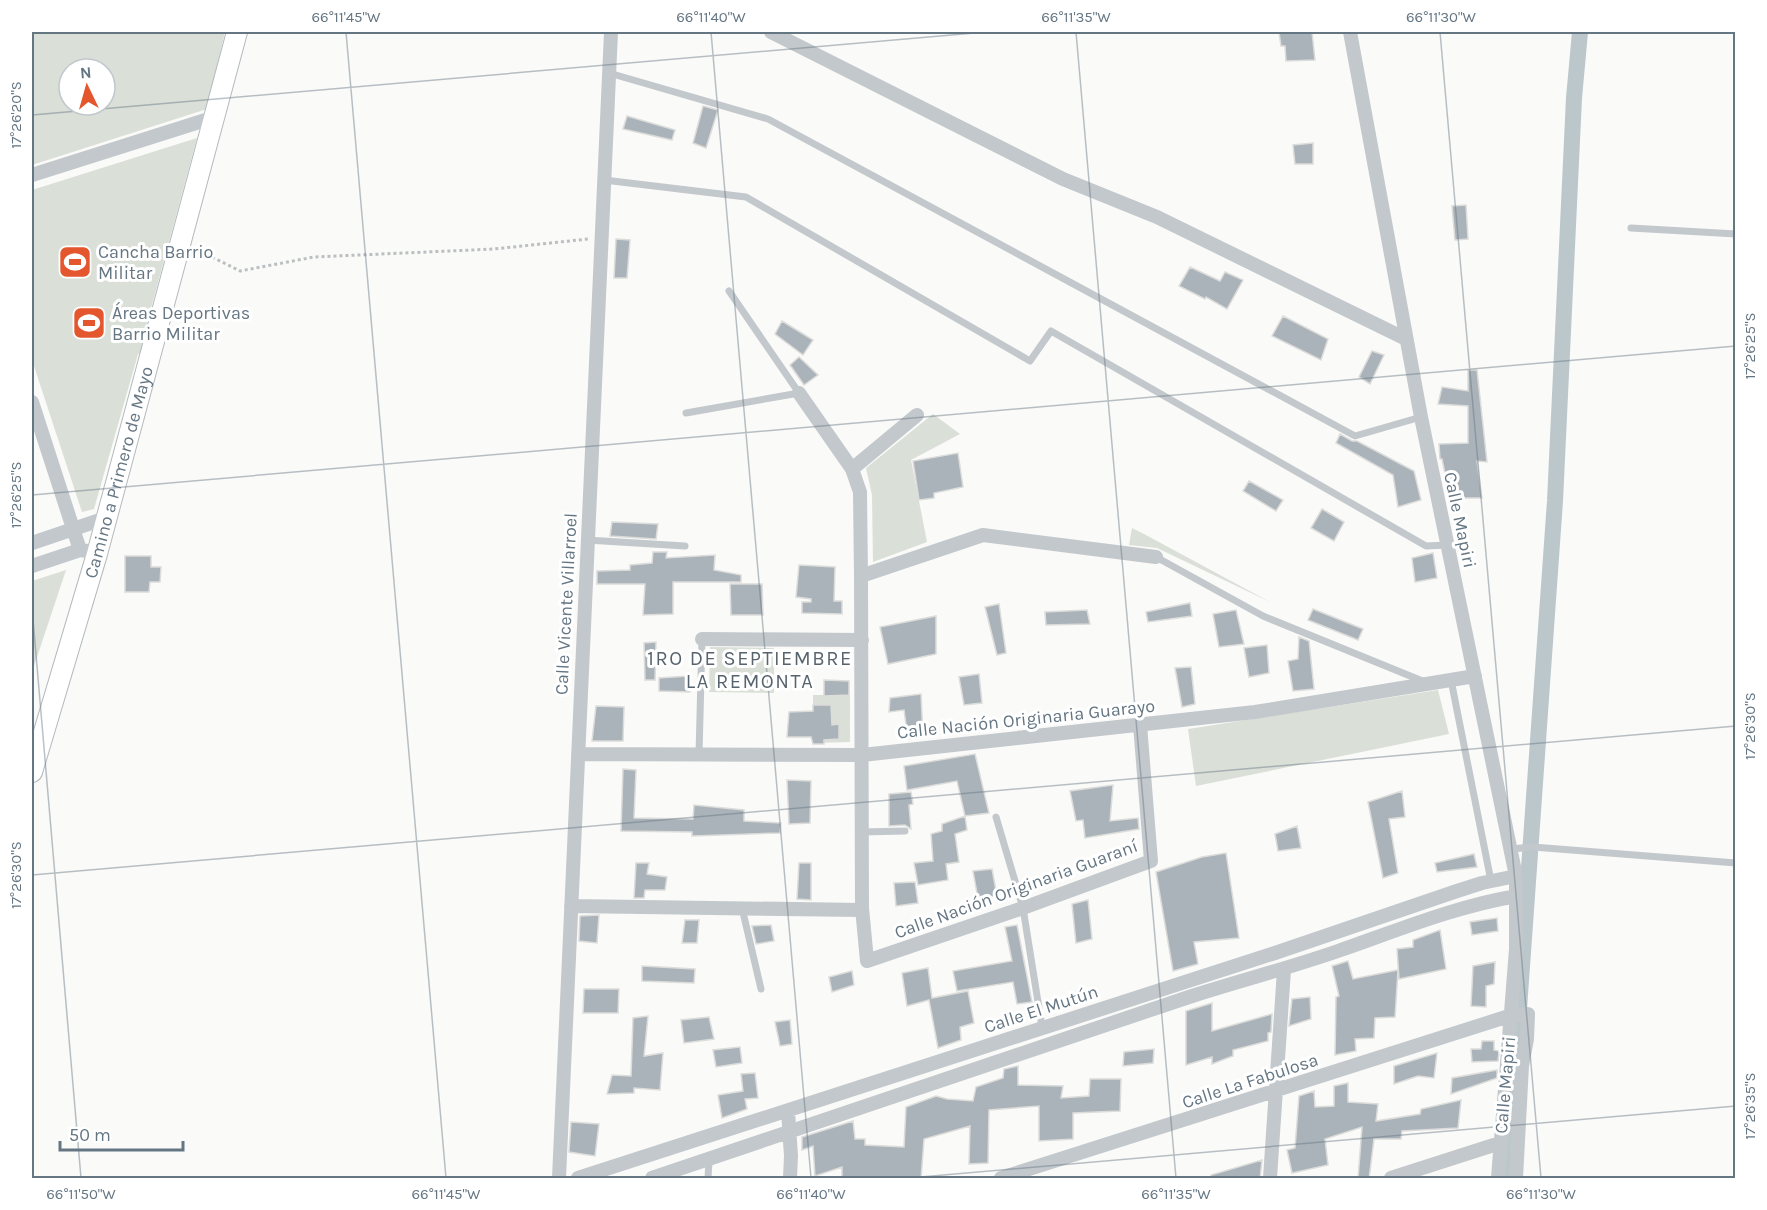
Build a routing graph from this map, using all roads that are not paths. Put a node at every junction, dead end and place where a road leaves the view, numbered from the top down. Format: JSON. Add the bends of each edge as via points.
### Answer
{"nodes":[{"id":1,"x":237,"y":32,"type":"edge"},
{"id":2,"x":610,"y":32,"type":"edge"},
{"id":3,"x":771,"y":32,"type":"edge"},
{"id":4,"x":1350,"y":32,"type":"edge"},
{"id":5,"x":609,"y":73,"type":"junction"},
{"id":6,"x":214,"y":117,"type":"junction"},
{"id":7,"x":32,"y":175,"type":"edge"},
{"id":8,"x":604,"y":180,"type":"junction"},
{"id":9,"x":1631,"y":228,"type":"dead end"},
{"id":10,"x":1736,"y":234,"type":"edge"},
{"id":11,"x":729,"y":291,"type":"dead end"},
{"id":12,"x":1406,"y":339,"type":"junction"},
{"id":13,"x":800,"y":393,"type":"junction"},
{"id":14,"x":32,"y":402,"type":"edge"},
{"id":15,"x":686,"y":413,"type":"dead end"},
{"id":16,"x":917,"y":415,"type":"dead end"},
{"id":17,"x":1421,"y":417,"type":"junction"},
{"id":18,"x":852,"y":469,"type":"junction"},
{"id":19,"x":106,"y":518,"type":"junction"},
{"id":20,"x":73,"y":529,"type":"junction"},
{"id":21,"x":587,"y":540,"type":"junction"},
{"id":22,"x":32,"y":543,"type":"edge"},
{"id":23,"x":1447,"y":544,"type":"junction"},
{"id":24,"x":685,"y":546,"type":"dead end"},
{"id":25,"x":89,"y":552,"type":"junction"},
{"id":26,"x":1156,"y":557,"type":"joint"},
{"id":27,"x":32,"y":566,"type":"edge"},
{"id":28,"x":861,"y":576,"type":"junction"},
{"id":29,"x":702,"y":639,"type":"joint"},
{"id":30,"x":862,"y":640,"type":"junction"},
{"id":31,"x":1475,"y":676,"type":"junction"},
{"id":32,"x":1450,"y":680,"type":"junction"},
{"id":33,"x":1430,"y":684,"type":"junction"},
{"id":34,"x":1140,"y":725,"type":"junction"},
{"id":35,"x":578,"y":754,"type":"junction"},
{"id":36,"x":699,"y":754,"type":"junction"},
{"id":37,"x":862,"y":755,"type":"junction"},
{"id":38,"x":32,"y":772,"type":"edge"},
{"id":39,"x":996,"y":817,"type":"dead end"},
{"id":40,"x":904,"y":831,"type":"dead end"},
{"id":41,"x":862,"y":832,"type":"junction"},
{"id":42,"x":1511,"y":849,"type":"junction"},
{"id":43,"x":1736,"y":863,"type":"edge"},
{"id":44,"x":1516,"y":876,"type":"junction"},
{"id":45,"x":1491,"y":881,"type":"junction"},
{"id":46,"x":1517,"y":896,"type":"junction"},
{"id":47,"x":571,"y":906,"type":"junction"},
{"id":48,"x":742,"y":908,"type":"junction"},
{"id":49,"x":1023,"y":908,"type":"junction"},
{"id":50,"x":862,"y":910,"type":"junction"},
{"id":51,"x":1284,"y":970,"type":"junction"},
{"id":52,"x":761,"y":989,"type":"dead end"},
{"id":53,"x":1509,"y":1016,"type":"junction"},
{"id":54,"x":1042,"y":1027,"type":"junction"},
{"id":55,"x":1277,"y":1091,"type":"junction"},
{"id":56,"x":788,"y":1112,"type":"junction"},
{"id":57,"x":788,"y":1133,"type":"junction"},
{"id":58,"x":1500,"y":1143,"type":"junction"},
{"id":59,"x":709,"y":1161,"type":"junction"},
{"id":60,"x":559,"y":1179,"type":"edge"},
{"id":61,"x":578,"y":1179,"type":"edge"},
{"id":62,"x":652,"y":1179,"type":"edge"},
{"id":63,"x":708,"y":1179,"type":"edge"},
{"id":64,"x":790,"y":1179,"type":"edge"},
{"id":65,"x":1001,"y":1179,"type":"edge"},
{"id":66,"x":1270,"y":1179,"type":"edge"},
{"id":67,"x":1391,"y":1179,"type":"edge"},
{"id":68,"x":1498,"y":1179,"type":"edge"},
{"id":69,"x":1516,"y":1179,"type":"edge"}],
"edges":[{"from":1,"to":6,"type":"main road","name":"Camino a Primero de Mayo"},
{"from":2,"to":5,"type":"street","name":"Calle Vicente Villarroel"},
{"from":3,"to":12,"type":"street","via":[[1063,179],[1157,217]]},
{"from":4,"to":12,"type":"street","name":"Calle Mapiri"},
{"from":5,"to":8,"type":"street","name":"Calle Vicente Villarroel"},
{"from":5,"to":17,"type":"lane","via":[[768,119],[1355,436]]},
{"from":6,"to":7,"type":"street"},
{"from":6,"to":19,"type":"main road","name":"Camino a Primero de Mayo"},
{"from":8,"to":21,"type":"street","name":"Calle Vicente Villarroel"},
{"from":8,"to":23,"type":"lane","via":[[746,197],[1030,361],[1052,332],[1426,546]]},
{"from":9,"to":10,"type":"lane"},
{"from":11,"to":13,"type":"lane"},
{"from":12,"to":17,"type":"street","name":"Calle Mapiri"},
{"from":13,"to":15,"type":"lane"},
{"from":13,"to":18,"type":"street"},
{"from":14,"to":20,"type":"street"},
{"from":16,"to":18,"type":"street"},
{"from":17,"to":23,"type":"street","name":"Calle Mapiri"},
{"from":18,"to":28,"type":"street","via":[[860,492]]},
{"from":19,"to":20,"type":"street"},
{"from":19,"to":25,"type":"main road","name":"Camino a Primero de Mayo"},
{"from":20,"to":22,"type":"street"},
{"from":20,"to":25,"type":"street"},
{"from":21,"to":24,"type":"lane"},
{"from":21,"to":35,"type":"street","name":"Calle Vicente Villarroel"},
{"from":23,"to":31,"type":"street","name":"Calle Mapiri"},
{"from":25,"to":27,"type":"street"},
{"from":25,"to":38,"type":"main road","name":"Camino a Primero de Mayo"},
{"from":26,"to":28,"type":"street","via":[[983,535]]},
{"from":26,"to":33,"type":"lane","via":[[1263,616]]},
{"from":28,"to":30,"type":"street"},
{"from":29,"to":30,"type":"street"},
{"from":29,"to":36,"type":"lane"},
{"from":30,"to":37,"type":"street"},
{"from":31,"to":32,"type":"street","name":"Calle Nación Originaria Guarayo"},
{"from":31,"to":42,"type":"street","name":"Calle Mapiri"},
{"from":32,"to":33,"type":"street","name":"Calle Nación Originaria Guarayo"},
{"from":32,"to":45,"type":"lane"},
{"from":33,"to":34,"type":"street","name":"Calle Nación Originaria Guarayo","via":[[1255,712]]},
{"from":34,"to":37,"type":"street","name":"Calle Nación Originaria Guarayo"},
{"from":34,"to":49,"type":"street","name":"Calle Nación Originaria Guaraní","via":[[1151,861]]},
{"from":35,"to":36,"type":"street","name":"Calle Nación Originaria Guarayo"},
{"from":35,"to":47,"type":"street","name":"Calle Vicente Villarroel"},
{"from":36,"to":37,"type":"street","name":"Calle Nación Originaria Guarayo"},
{"from":37,"to":41,"type":"street"},
{"from":39,"to":49,"type":"lane"},
{"from":40,"to":41,"type":"lane"},
{"from":41,"to":50,"type":"street"},
{"from":42,"to":43,"type":"lane","via":[[1533,847]]},
{"from":42,"to":44,"type":"street","name":"Calle Mapiri"},
{"from":44,"to":45,"type":"street","name":"Calle El Mutún"},
{"from":44,"to":46,"type":"street","name":"Calle Mapiri"},
{"from":45,"to":54,"type":"street","name":"Calle El Mutún"},
{"from":46,"to":51,"type":"street","name":"Calle El Mutún","via":[[1446,914]]},
{"from":46,"to":53,"type":"street","name":"Calle Mapiri"},
{"from":47,"to":48,"type":"street"},
{"from":47,"to":60,"type":"street","name":"Calle Vicente Villarroel"},
{"from":48,"to":50,"type":"street"},
{"from":48,"to":52,"type":"lane"},
{"from":49,"to":50,"type":"street","name":"Calle Nación Originaria Guaraní","via":[[867,961]]},
{"from":49,"to":54,"type":"lane"},
{"from":51,"to":55,"type":"street"},
{"from":51,"to":57,"type":"street","name":"Calle El Mutún","via":[[1189,997]]},
{"from":53,"to":55,"type":"street","name":"Calle La Fabulosa"},
{"from":53,"to":58,"type":"street","name":"Calle Mapiri"},
{"from":53,"to":69,"type":"street","name":"Calle Mapiri","via":[[1528,1014]]},
{"from":54,"to":56,"type":"street","name":"Calle El Mutún"},
{"from":55,"to":65,"type":"street","name":"Calle La Fabulosa"},
{"from":55,"to":66,"type":"street"},
{"from":56,"to":57,"type":"street"},
{"from":56,"to":61,"type":"street","name":"Calle El Mutún"},
{"from":57,"to":59,"type":"street","name":"Calle El Mutún"},
{"from":57,"to":64,"type":"street"},
{"from":58,"to":67,"type":"street"},
{"from":58,"to":68,"type":"street","name":"Calle Mapiri"},
{"from":59,"to":62,"type":"street","name":"Calle El Mutún"},
{"from":59,"to":63,"type":"lane"}]}
